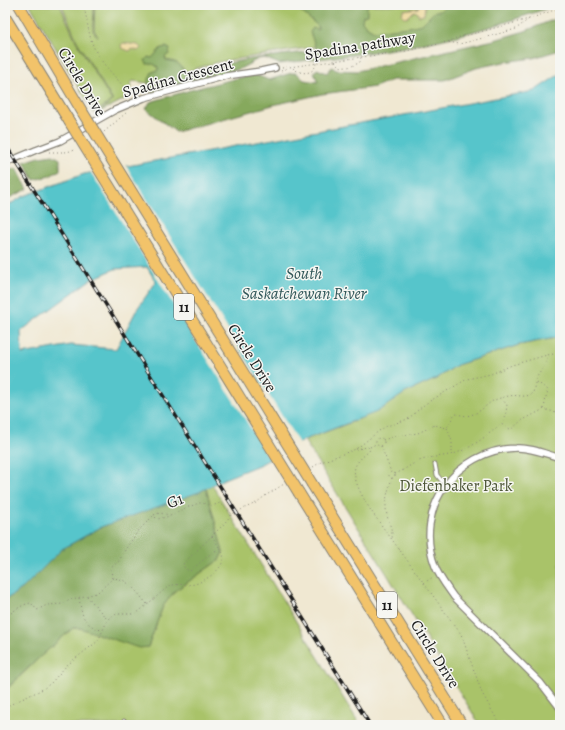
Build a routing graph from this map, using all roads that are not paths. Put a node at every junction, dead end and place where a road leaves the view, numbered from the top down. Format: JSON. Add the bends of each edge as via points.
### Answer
{"nodes":[{"id":1,"x":19,"y":5,"type":"edge"},
{"id":2,"x":5,"y":17,"type":"edge"},
{"id":3,"x":275,"y":68,"type":"road end"},
{"id":4,"x":5,"y":164,"type":"edge"},
{"id":5,"x":560,"y":458,"type":"edge"},
{"id":6,"x":435,"y":464,"type":"dead end"},
{"id":7,"x":446,"y":485,"type":"junction"},
{"id":8,"x":560,"y":708,"type":"edge"},
{"id":9,"x":443,"y":725,"type":"edge"},
{"id":10,"x":462,"y":725,"type":"edge"}],
"edges":[{"from":1,"to":10,"type":"highway","name":"Circle Drive","number":"11","bridge":true,"via":[[83,113]]},
{"from":2,"to":9,"type":"highway","name":"Circle Drive","number":"11","bridge":true},
{"from":3,"to":4,"type":"street","name":"Spadina Crescent","via":[[226,76],[144,98],[115,110],[60,141]]},
{"from":5,"to":7,"type":"street","via":[[517,448],[492,452],[468,463],[457,471]]},
{"from":6,"to":7,"type":"lane","via":[[437,475]]},
{"from":7,"to":8,"type":"street","via":[[431,516],[428,529],[434,565],[438,573],[454,597],[540,682]]}]}
